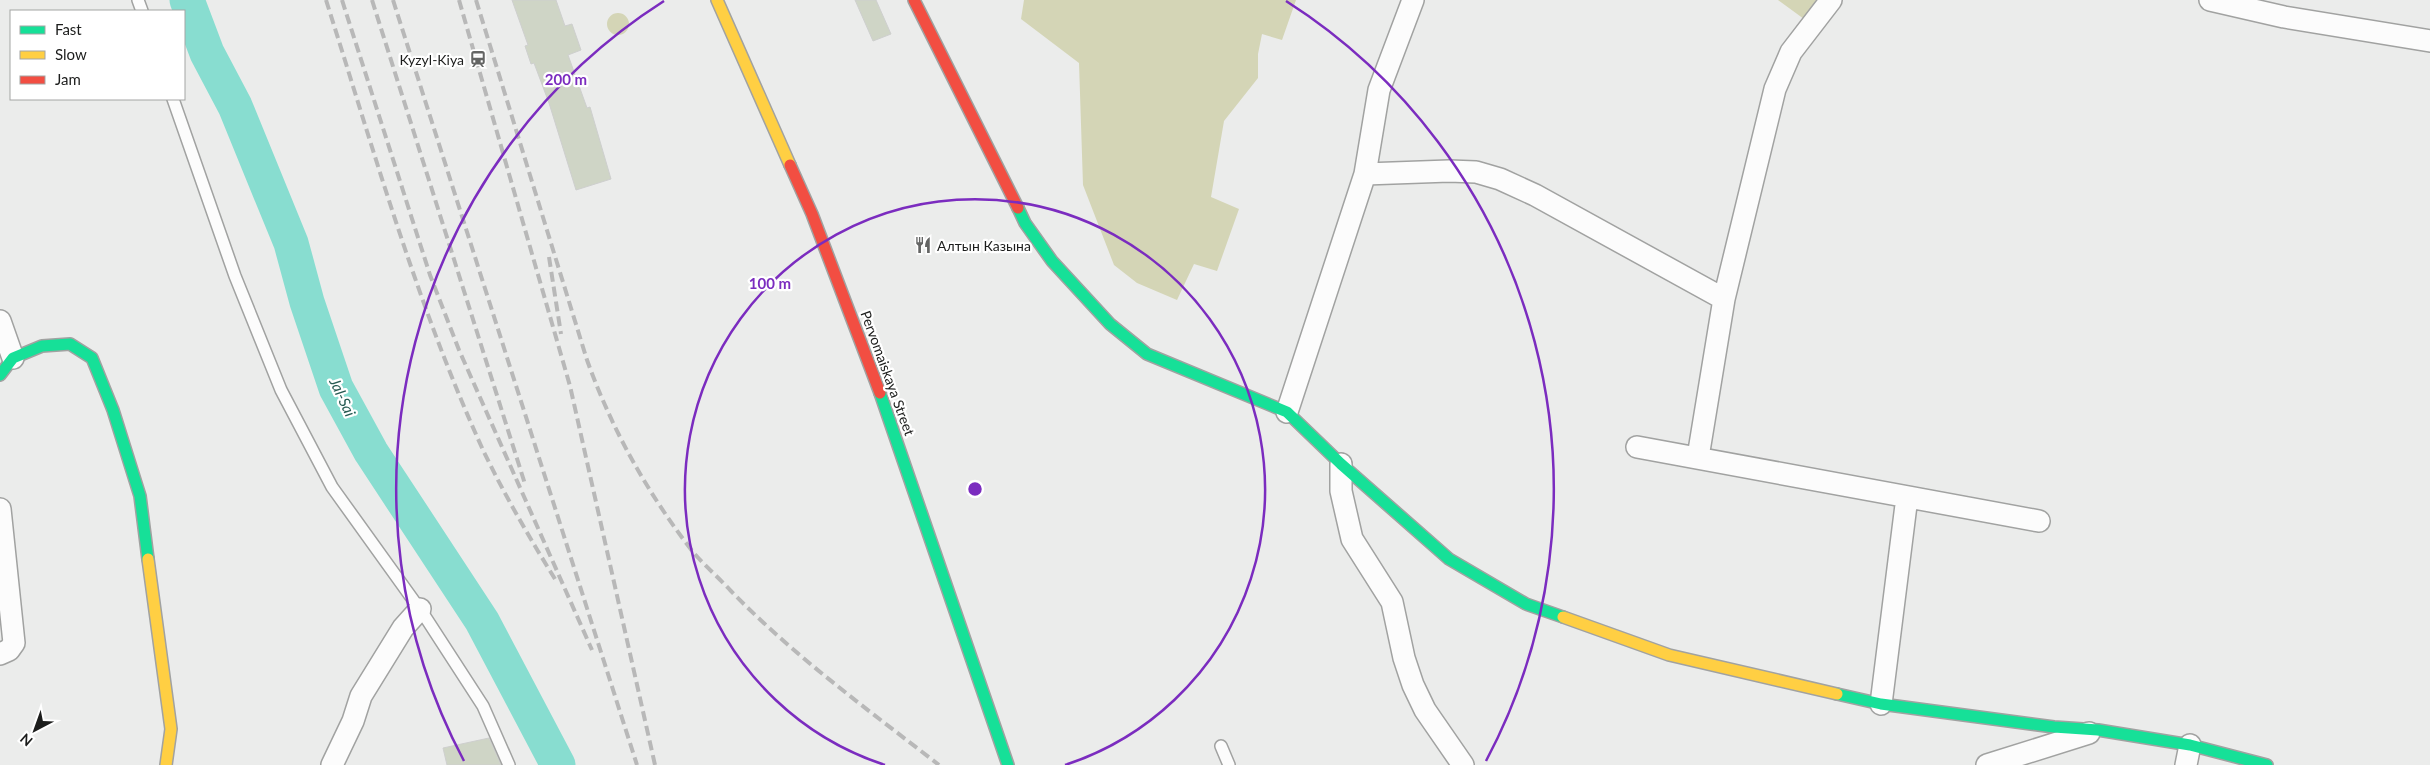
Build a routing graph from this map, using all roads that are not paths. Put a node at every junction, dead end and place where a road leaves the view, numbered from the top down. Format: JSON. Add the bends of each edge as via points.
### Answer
{"nodes":[{"id":1,"x":717,"y":0,"type":"edge"},
{"id":2,"x":914,"y":0,"type":"edge"},
{"id":3,"x":1413,"y":0,"type":"edge"},
{"id":4,"x":1831,"y":0,"type":"edge"},
{"id":5,"x":2210,"y":0,"type":"edge"},
{"id":6,"x":2430,"y":41,"type":"edge"},
{"id":7,"x":173,"y":100,"type":"edge"},
{"id":8,"x":1365,"y":174,"type":"junction"},
{"id":9,"x":1724,"y":299,"type":"junction"},
{"id":10,"x":0,"y":321,"type":"edge"},
{"id":11,"x":13,"y":358,"type":"junction"},
{"id":12,"x":0,"y":375,"type":"edge"},
{"id":13,"x":1286,"y":412,"type":"junction"},
{"id":14,"x":1637,"y":447,"type":"dead end"},
{"id":15,"x":1698,"y":457,"type":"junction"},
{"id":16,"x":1341,"y":464,"type":"junction"},
{"id":17,"x":1907,"y":497,"type":"junction"},
{"id":18,"x":0,"y":509,"type":"edge"},
{"id":19,"x":2039,"y":521,"type":"dead end"},
{"id":20,"x":420,"y":609,"type":"junction"},
{"id":21,"x":0,"y":654,"type":"edge"},
{"id":22,"x":1881,"y":704,"type":"junction"},
{"id":23,"x":2098,"y":730,"type":"joint"},
{"id":24,"x":2052,"y":736,"type":"junction"},
{"id":25,"x":2190,"y":744,"type":"junction"},
{"id":26,"x":1221,"y":746,"type":"dead end"},
{"id":27,"x":166,"y":765,"type":"edge"},
{"id":28,"x":332,"y":765,"type":"edge"},
{"id":29,"x":509,"y":765,"type":"edge"},
{"id":30,"x":1008,"y":765,"type":"edge"},
{"id":31,"x":1229,"y":765,"type":"edge"},
{"id":32,"x":1463,"y":765,"type":"edge"},
{"id":33,"x":1987,"y":765,"type":"edge"},
{"id":34,"x":2186,"y":765,"type":"edge"},
{"id":35,"x":2266,"y":765,"type":"edge"}],
"edges":[{"from":1,"to":30,"type":"street","name":"Pervomaiskaya Street","via":[[812,214],[885,406]]},
{"from":2,"to":13,"type":"street","via":[[1025,223],[1080,293],[1110,324],[1147,354]]},
{"from":3,"to":8,"type":"street","via":[[1379,90]]},
{"from":4,"to":9,"type":"street","via":[[1791,52],[1775,89]]},
{"from":5,"to":6,"type":"street"},
{"from":7,"to":20,"type":"lane","via":[[235,276],[281,390],[332,487]]},
{"from":8,"to":9,"type":"street","via":[[1476,172],[1500,179]]},
{"from":8,"to":13,"type":"street"},
{"from":9,"to":15,"type":"street"},
{"from":10,"to":11,"type":"street"},
{"from":11,"to":12,"type":"street"},
{"from":11,"to":27,"type":"street","via":[[42,346],[70,344],[92,358],[113,410],[140,496],[171,729]]},
{"from":13,"to":16,"type":"street"},
{"from":14,"to":15,"type":"street"},
{"from":15,"to":17,"type":"street"},
{"from":16,"to":22,"type":"street","via":[[1449,559],[1526,604],[1669,656]]},
{"from":16,"to":32,"type":"street","via":[[1341,491],[1352,539],[1392,602],[1404,658],[1425,710]]},
{"from":17,"to":19,"type":"street"},
{"from":17,"to":22,"type":"street"},
{"from":18,"to":21,"type":"street","via":[[14,642],[9,650]]},
{"from":20,"to":28,"type":"street","via":[[403,628],[361,696]]},
{"from":20,"to":29,"type":"lane","via":[[483,706]]},
{"from":22,"to":24,"type":"street"},
{"from":23,"to":24,"type":"street"},
{"from":23,"to":25,"type":"street"},
{"from":24,"to":33,"type":"street"},
{"from":25,"to":34,"type":"street"},
{"from":25,"to":35,"type":"street"},
{"from":26,"to":31,"type":"lane"}]}
